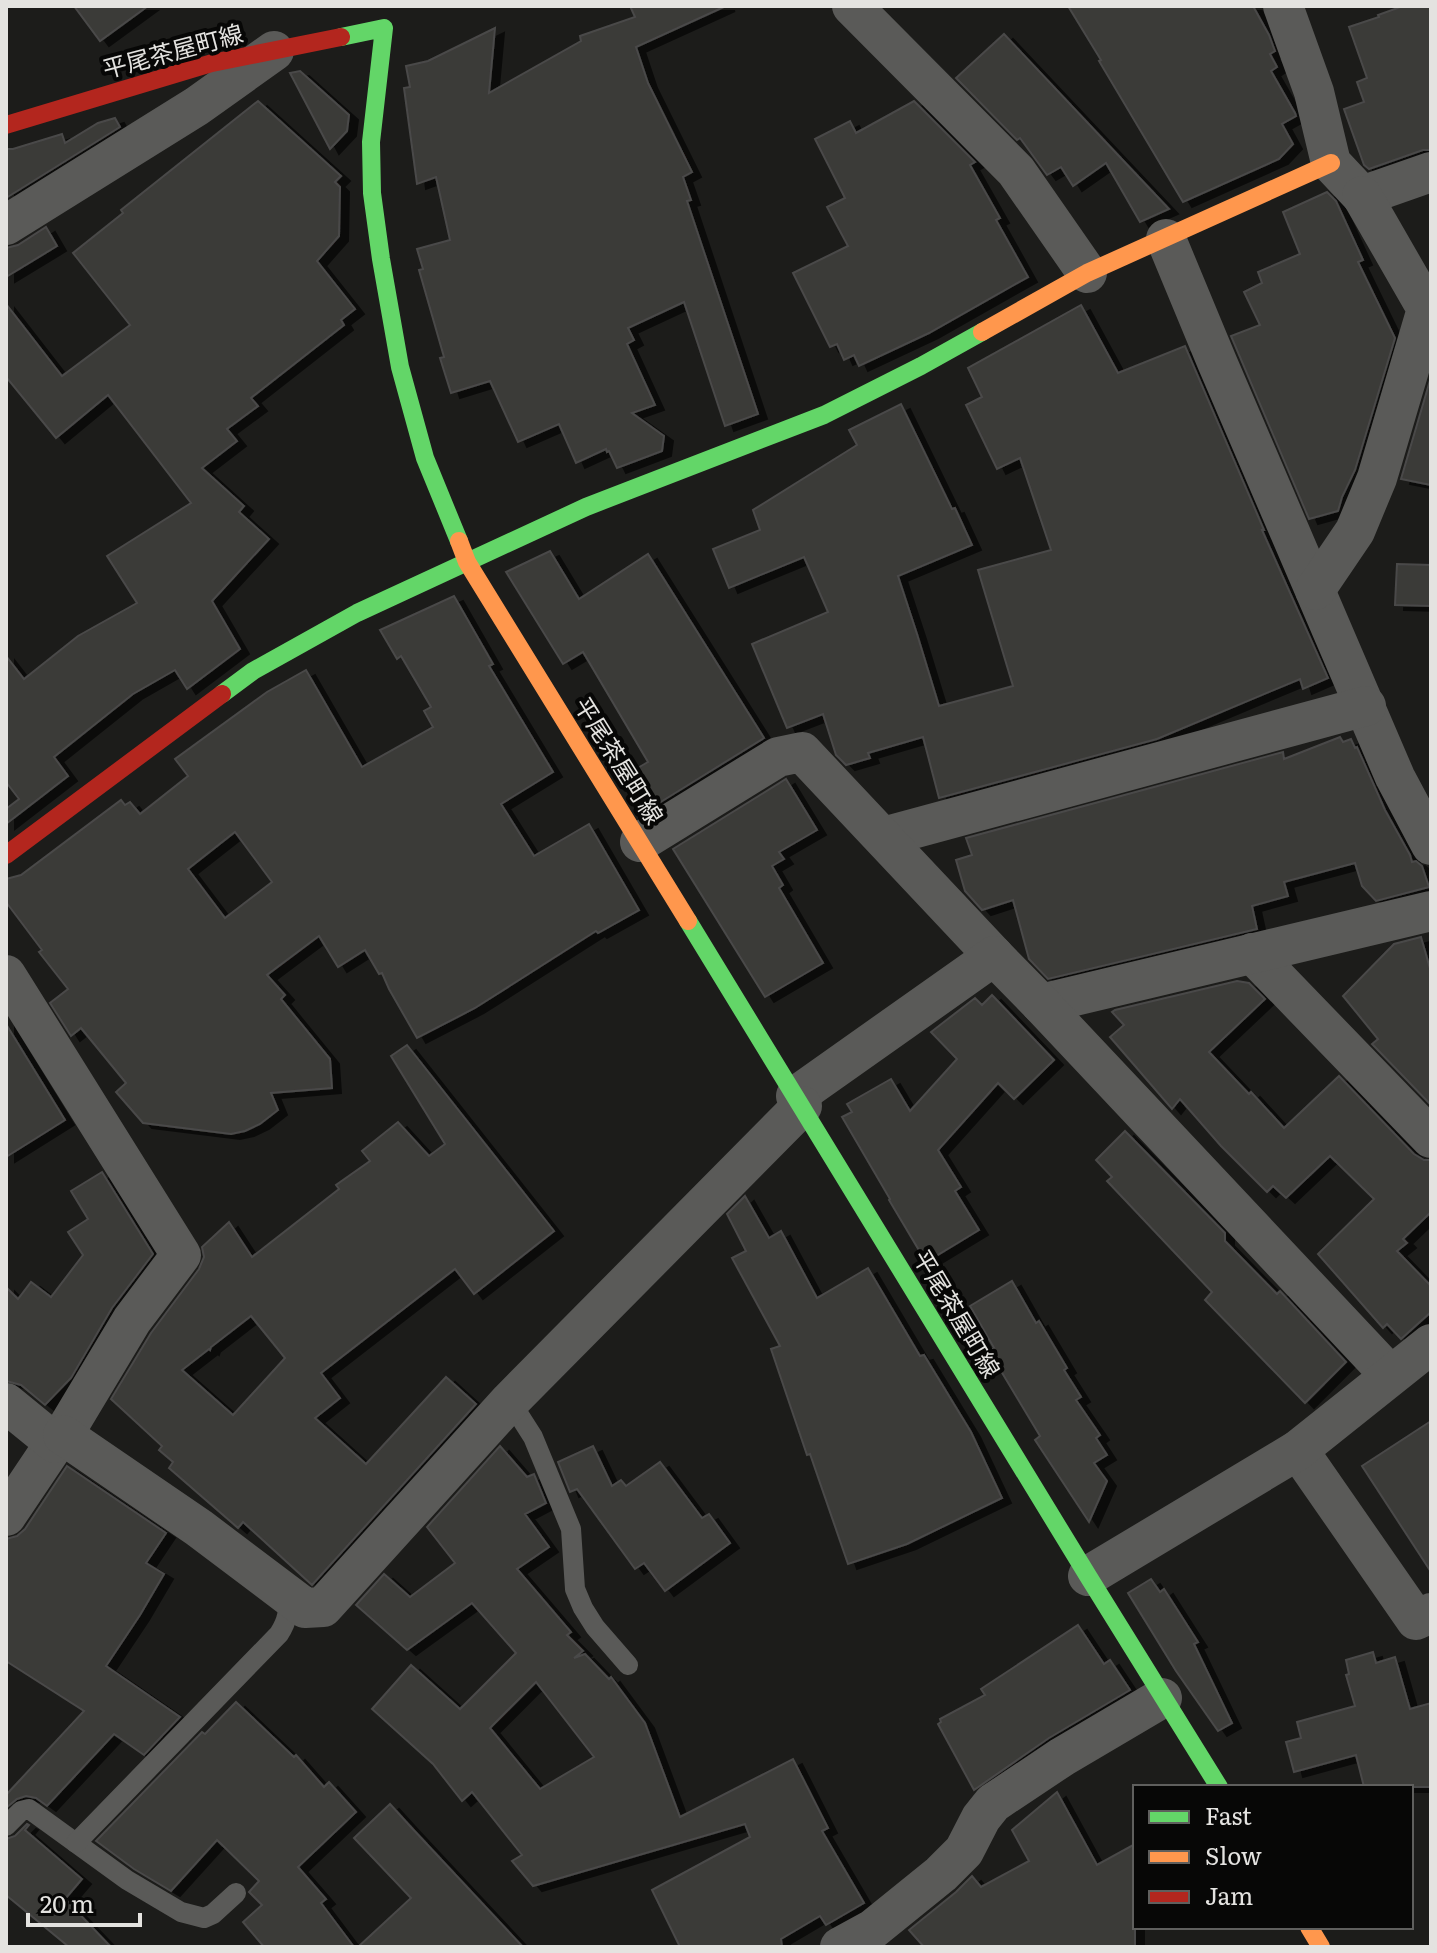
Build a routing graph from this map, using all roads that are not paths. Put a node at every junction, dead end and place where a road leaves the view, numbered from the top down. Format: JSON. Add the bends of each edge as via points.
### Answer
{"nodes":[{"id":1,"x":852,"y":6,"type":"edge"},
{"id":2,"x":1283,"y":6,"type":"edge"},
{"id":3,"x":388,"y":17,"type":"edge"},
{"id":4,"x":276,"y":49,"type":"junction"},
{"id":5,"x":6,"y":125,"type":"edge"},
{"id":6,"x":1331,"y":163,"type":"junction"},
{"id":7,"x":1431,"y":172,"type":"edge"},
{"id":8,"x":1362,"y":196,"type":"junction"},
{"id":9,"x":6,"y":225,"type":"edge"},
{"id":10,"x":1166,"y":239,"type":"junction"},
{"id":11,"x":1087,"y":273,"type":"junction"},
{"id":12,"x":467,"y":562,"type":"junction"},
{"id":13,"x":1315,"y":590,"type":"junction"},
{"id":14,"x":1366,"y":706,"type":"junction"},
{"id":15,"x":883,"y":837,"type":"junction"},
{"id":16,"x":640,"y":842,"type":"junction"},
{"id":17,"x":1431,"y":845,"type":"edge"},
{"id":18,"x":6,"y":855,"type":"edge"},
{"id":19,"x":1431,"y":911,"type":"edge"},
{"id":20,"x":1252,"y":953,"type":"junction"},
{"id":21,"x":994,"y":956,"type":"junction"},
{"id":22,"x":6,"y":975,"type":"edge"},
{"id":23,"x":1041,"y":1004,"type":"junction"},
{"id":24,"x":799,"y":1101,"type":"junction"},
{"id":25,"x":1431,"y":1138,"type":"edge"},
{"id":26,"x":1431,"y":1344,"type":"edge"},
{"id":27,"x":1390,"y":1375,"type":"junction"},
{"id":28,"x":510,"y":1401,"type":"junction"},
{"id":29,"x":6,"y":1403,"type":"edge"},
{"id":30,"x":59,"y":1439,"type":"junction"},
{"id":31,"x":1298,"y":1450,"type":"junction"},
{"id":32,"x":6,"y":1516,"type":"edge"},
{"id":33,"x":1088,"y":1576,"type":"junction"},
{"id":34,"x":288,"y":1594,"type":"junction"},
{"id":35,"x":1429,"y":1617,"type":"edge"},
{"id":36,"x":628,"y":1665,"type":"dead end"},
{"id":37,"x":1162,"y":1698,"type":"junction"},
{"id":38,"x":1218,"y":1785,"type":"edge"},
{"id":39,"x":6,"y":1826,"type":"edge"},
{"id":40,"x":76,"y":1843,"type":"junction"},
{"id":41,"x":236,"y":1893,"type":"dead end"},
{"id":42,"x":1310,"y":1929,"type":"edge"},
{"id":43,"x":840,"y":1947,"type":"edge"},
{"id":44,"x":1321,"y":1947,"type":"edge"}],
"edges":[{"from":1,"to":11,"type":"street","via":[[1016,171]]},
{"from":2,"to":6,"type":"street","via":[[1314,92]]},
{"from":3,"to":4,"type":"main road","name":"平尾茶屋町線"},
{"from":3,"to":12,"type":"main road","name":"平尾茶屋町線","via":[[371,142],[381,259],[400,367],[425,458]]},
{"from":4,"to":5,"type":"main road","name":"平尾茶屋町線"},
{"from":4,"to":9,"type":"street","via":[[197,106]]},
{"from":6,"to":8,"type":"street"},
{"from":6,"to":10,"type":"main road"},
{"from":7,"to":8,"type":"street"},
{"from":8,"to":13,"type":"street","via":[[1427,309],[1377,478],[1355,531]]},
{"from":10,"to":11,"type":"main road"},
{"from":10,"to":13,"type":"street"},
{"from":11,"to":12,"type":"main road","via":[[824,415],[586,507]]},
{"from":12,"to":16,"type":"main road","name":"平尾茶屋町線"},
{"from":12,"to":18,"type":"main road","via":[[357,613],[253,671]]},
{"from":13,"to":14,"type":"street"},
{"from":14,"to":15,"type":"street"},
{"from":14,"to":17,"type":"street"},
{"from":15,"to":16,"type":"street","via":[[802,752],[778,757]]},
{"from":15,"to":21,"type":"street"},
{"from":16,"to":24,"type":"main road","name":"平尾茶屋町線"},
{"from":19,"to":20,"type":"street"},
{"from":20,"to":23,"type":"street"},
{"from":20,"to":25,"type":"street"},
{"from":21,"to":23,"type":"street"},
{"from":21,"to":24,"type":"street"},
{"from":22,"to":30,"type":"street","via":[[181,1255],[132,1320]]},
{"from":23,"to":27,"type":"street"},
{"from":24,"to":28,"type":"street"},
{"from":24,"to":33,"type":"main road","name":"平尾茶屋町線"},
{"from":26,"to":27,"type":"street"},
{"from":27,"to":31,"type":"street"},
{"from":28,"to":34,"type":"street","via":[[323,1607],[305,1608]]},
{"from":28,"to":36,"type":"lane","via":[[533,1437],[571,1529],[575,1589],[583,1608]]},
{"from":29,"to":30,"type":"street"},
{"from":30,"to":32,"type":"street"},
{"from":30,"to":34,"type":"street","via":[[199,1528]]},
{"from":31,"to":33,"type":"street"},
{"from":31,"to":35,"type":"street","via":[[1416,1620]]},
{"from":33,"to":37,"type":"main road","name":"平尾茶屋町線"},
{"from":34,"to":40,"type":"lane","via":[[286,1623],[279,1634]]},
{"from":37,"to":38,"type":"main road","name":"平尾茶屋町線"},
{"from":37,"to":43,"type":"street","via":[[993,1803],[964,1851],[941,1874],[873,1929]]},
{"from":39,"to":40,"type":"lane","via":[[29,1809]]},
{"from":40,"to":41,"type":"lane","via":[[181,1912],[204,1918]]},
{"from":42,"to":44,"type":"main road"}]}
